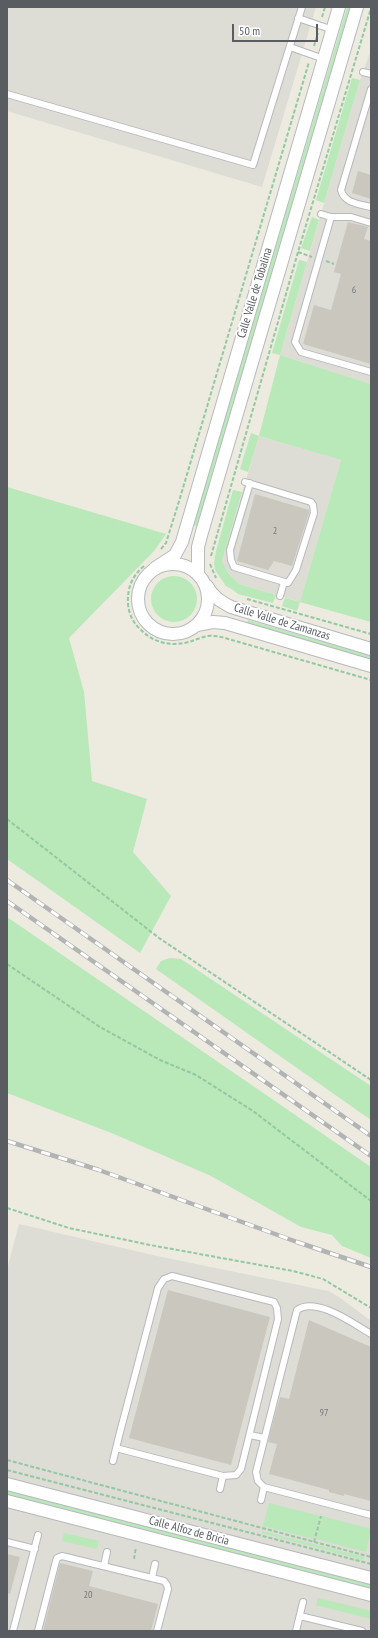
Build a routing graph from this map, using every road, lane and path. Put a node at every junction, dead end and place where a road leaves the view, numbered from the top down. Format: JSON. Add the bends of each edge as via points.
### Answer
{"nodes":[{"id":1,"x":302,"y":7,"type":"edge"},
{"id":2,"x":339,"y":7,"type":"edge"},
{"id":3,"x":357,"y":7,"type":"edge"},
{"id":4,"x":371,"y":8,"type":"edge"},
{"id":5,"x":298,"y":18,"type":"junction"},
{"id":6,"x":333,"y":30,"type":"junction"},
{"id":7,"x":290,"y":47,"type":"junction"},
{"id":8,"x":324,"y":59,"type":"junction"},
{"id":9,"x":363,"y":72,"type":"dead end"},
{"id":10,"x":371,"y":74,"type":"edge"},
{"id":11,"x":371,"y":89,"type":"edge"},
{"id":12,"x":7,"y":94,"type":"edge"},
{"id":13,"x":371,"y":207,"type":"edge"},
{"id":14,"x":321,"y":214,"type":"dead end"},
{"id":15,"x":331,"y":217,"type":"junction"},
{"id":16,"x":371,"y":223,"type":"edge"},
{"id":17,"x":298,"y":252,"type":"junction"},
{"id":18,"x":308,"y":256,"type":"dead end"},
{"id":19,"x":371,"y":372,"type":"edge"},
{"id":20,"x":210,"y":557,"type":"dead end"},
{"id":21,"x":210,"y":563,"type":"dead end"},
{"id":22,"x":155,"y":568,"type":"junction"},
{"id":23,"x":201,"y":578,"type":"junction"},
{"id":24,"x":216,"y":578,"type":"dead end"},
{"id":25,"x":284,"y":582,"type":"junction"},
{"id":26,"x":280,"y":596,"type":"dead end"},
{"id":27,"x":243,"y":597,"type":"dead end"},
{"id":28,"x":197,"y":625,"type":"junction"},
{"id":29,"x":371,"y":634,"type":"edge"},
{"id":30,"x":249,"y":644,"type":"dead end"},
{"id":31,"x":371,"y":648,"type":"edge"},
{"id":32,"x":371,"y":666,"type":"edge"},
{"id":33,"x":371,"y":680,"type":"edge"},
{"id":34,"x":7,"y":819,"type":"edge"},
{"id":35,"x":7,"y":964,"type":"edge"},
{"id":36,"x":371,"y":1080,"type":"edge"},
{"id":37,"x":371,"y":1202,"type":"edge"},
{"id":38,"x":7,"y":1208,"type":"edge"},
{"id":39,"x":371,"y":1308,"type":"edge"},
{"id":40,"x":371,"y":1334,"type":"edge"},
{"id":41,"x":250,"y":1435,"type":"junction"},
{"id":42,"x":264,"y":1438,"type":"junction"},
{"id":43,"x":116,"y":1448,"type":"junction"},
{"id":44,"x":7,"y":1460,"type":"edge"},
{"id":45,"x":113,"y":1461,"type":"dead end"},
{"id":46,"x":7,"y":1470,"type":"edge"},
{"id":47,"x":223,"y":1476,"type":"junction"},
{"id":48,"x":7,"y":1484,"type":"edge"},
{"id":49,"x":264,"y":1487,"type":"junction"},
{"id":50,"x":220,"y":1489,"type":"dead end"},
{"id":51,"x":261,"y":1500,"type":"dead end"},
{"id":52,"x":7,"y":1501,"type":"edge"},
{"id":53,"x":371,"y":1515,"type":"edge"},
{"id":54,"x":321,"y":1516,"type":"dead end"},
{"id":55,"x":38,"y":1535,"type":"dead end"},
{"id":56,"x":7,"y":1542,"type":"edge"},
{"id":57,"x":314,"y":1542,"type":"junction"},
{"id":58,"x":136,"y":1547,"type":"dead end"},
{"id":59,"x":35,"y":1550,"type":"junction"},
{"id":60,"x":107,"y":1552,"type":"dead end"},
{"id":61,"x":371,"y":1557,"type":"edge"},
{"id":62,"x":134,"y":1558,"type":"dead end"},
{"id":63,"x":155,"y":1564,"type":"dead end"},
{"id":64,"x":371,"y":1564,"type":"edge"},
{"id":65,"x":104,"y":1566,"type":"junction"},
{"id":66,"x":152,"y":1578,"type":"junction"},
{"id":67,"x":371,"y":1578,"type":"edge"},
{"id":68,"x":371,"y":1595,"type":"edge"},
{"id":69,"x":303,"y":1602,"type":"dead end"},
{"id":70,"x":300,"y":1616,"type":"junction"},
{"id":71,"x":14,"y":1631,"type":"edge"},
{"id":72,"x":38,"y":1631,"type":"edge"},
{"id":73,"x":157,"y":1631,"type":"edge"},
{"id":74,"x":296,"y":1631,"type":"edge"},
{"id":75,"x":362,"y":1631,"type":"edge"}],
"edges":[{"from":1,"to":5,"type":"lane"},
{"from":2,"to":6,"type":"street","name":"Calle Valle de Tobalina"},
{"from":3,"to":23,"type":"street","name":"Calle Valle de Tobalina","via":[[202,532],[198,547]]},
{"from":4,"to":17,"type":"path"},
{"from":5,"to":6,"type":"lane"},
{"from":5,"to":7,"type":"lane"},
{"from":6,"to":8,"type":"street","name":"Calle Valle de Tobalina"},
{"from":7,"to":8,"type":"lane"},
{"from":7,"to":12,"type":"lane","via":[[254,165]]},
{"from":8,"to":22,"type":"street","name":"Calle Valle de Tobalina","via":[[182,542],[175,555]]},
{"from":9,"to":10,"type":"lane"},
{"from":11,"to":13,"type":"lane","via":[[341,190],[342,196],[347,200]]},
{"from":14,"to":15,"type":"lane"},
{"from":15,"to":16,"type":"lane","via":[[351,217]]},
{"from":15,"to":19,"type":"lane","via":[[296,342],[301,352]]},
{"from":17,"to":18,"type":"path"},
{"from":17,"to":20,"type":"path"},
{"from":21,"to":24,"type":"path"},
{"from":22,"to":23,"type":"street","via":[[162,565],[181,565],[193,570]]},
{"from":22,"to":28,"type":"street","via":[[142,580],[138,593],[138,606],[145,622],[156,630],[172,634],[186,632]]},
{"from":23,"to":28,"type":"street","via":[[208,594],[208,603]]},
{"from":23,"to":31,"type":"street","name":"Calle Valle de Zamanzas","via":[[213,596],[231,607]]},
{"from":25,"to":25,"type":"lane","via":[[234,567],[231,560],[230,550],[247,482],[311,502],[313,505],[314,513],[296,570],[291,580],[288,583]]},
{"from":25,"to":26,"type":"lane"},
{"from":27,"to":29,"type":"path"},
{"from":28,"to":32,"type":"street","name":"Calle Valle de Zamanzas","via":[[226,623]]},
{"from":30,"to":33,"type":"path"},
{"from":34,"to":36,"type":"path","via":[[159,938]]},
{"from":35,"to":37,"type":"path","via":[[100,1027],[160,1060],[196,1075],[253,1111]]},
{"from":38,"to":39,"type":"path","via":[[69,1228],[323,1279]]},
{"from":40,"to":42,"type":"lane","via":[[328,1310],[302,1306],[297,1310]]},
{"from":41,"to":42,"type":"lane"},
{"from":41,"to":43,"type":"lane","via":[[278,1319],[277,1308],[274,1302],[172,1276],[164,1279],[158,1288]]},
{"from":41,"to":47,"type":"lane","via":[[241,1469],[236,1475]]},
{"from":42,"to":49,"type":"lane","via":[[256,1472],[258,1481]]},
{"from":43,"to":45,"type":"lane"},
{"from":43,"to":47,"type":"lane"},
{"from":44,"to":57,"type":"path"},
{"from":46,"to":64,"type":"path"},
{"from":47,"to":50,"type":"lane"},
{"from":48,"to":67,"type":"street","name":"Calle Alfoz de Bricia"},
{"from":49,"to":51,"type":"lane"},
{"from":49,"to":53,"type":"lane"},
{"from":52,"to":68,"type":"street","name":"Calle Alfoz de Bricia"},
{"from":54,"to":57,"type":"path"},
{"from":55,"to":59,"type":"lane"},
{"from":56,"to":59,"type":"lane"},
{"from":57,"to":61,"type":"path"},
{"from":58,"to":62,"type":"path"},
{"from":59,"to":71,"type":"lane"},
{"from":60,"to":65,"type":"lane"},
{"from":63,"to":66,"type":"lane"},
{"from":65,"to":66,"type":"lane"},
{"from":65,"to":72,"type":"lane","via":[[62,1556],[57,1558]]},
{"from":66,"to":73,"type":"lane","via":[[164,1581],[168,1589]]},
{"from":69,"to":70,"type":"lane"},
{"from":70,"to":74,"type":"lane"},
{"from":70,"to":75,"type":"lane"}]}
